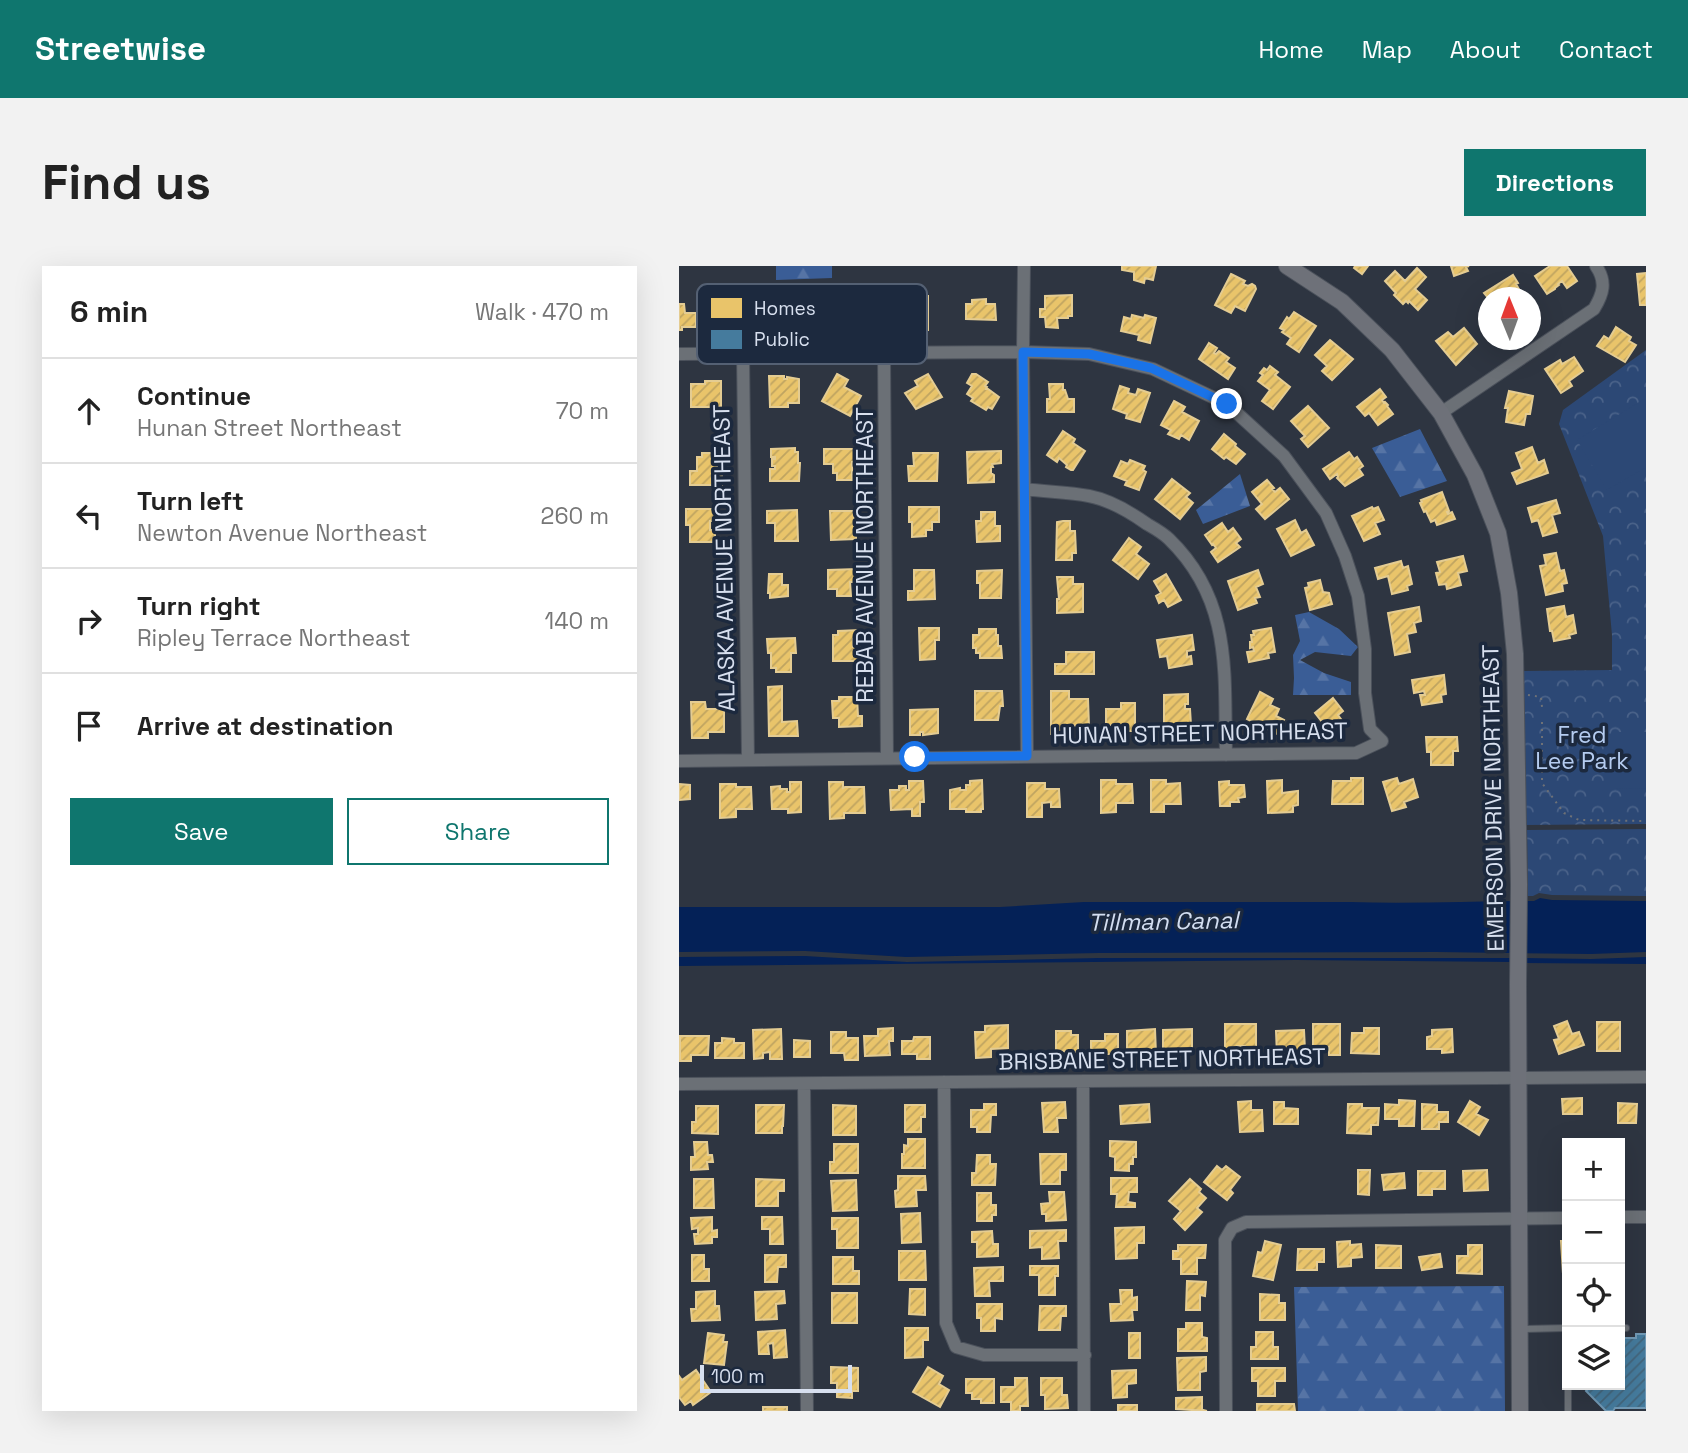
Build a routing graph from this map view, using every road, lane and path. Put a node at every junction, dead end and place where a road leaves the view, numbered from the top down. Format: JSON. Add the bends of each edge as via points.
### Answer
{"nodes":[{"id":1,"x":1024,"y":266,"type":"edge"},
{"id":2,"x":1287,"y":266,"type":"edge"},
{"id":3,"x":1596,"y":266,"type":"edge"},
{"id":4,"x":1023,"y":352,"type":"junction"},
{"id":5,"x":927,"y":353,"type":"edge"},
{"id":6,"x":679,"y":354,"type":"edge"},
{"id":7,"x":697,"y":354,"type":"edge"},
{"id":8,"x":743,"y":364,"type":"edge"},
{"id":9,"x":884,"y":364,"type":"edge"},
{"id":10,"x":1441,"y":413,"type":"junction"},
{"id":11,"x":1025,"y":489,"type":"junction"},
{"id":12,"x":1522,"y":695,"type":"dead end"},
{"id":13,"x":1542,"y":707,"type":"dead end"},
{"id":14,"x":1542,"y":722,"type":"dead end"},
{"id":15,"x":1226,"y":755,"type":"junction"},
{"id":16,"x":1027,"y":756,"type":"junction"},
{"id":17,"x":887,"y":758,"type":"junction"},
{"id":18,"x":679,"y":761,"type":"edge"},
{"id":19,"x":748,"y":761,"type":"junction"},
{"id":20,"x":1646,"y":821,"type":"edge"},
{"id":21,"x":1519,"y":1077,"type":"junction"},
{"id":22,"x":1646,"y":1077,"type":"edge"},
{"id":23,"x":1083,"y":1081,"type":"junction"},
{"id":24,"x":944,"y":1083,"type":"junction"},
{"id":25,"x":679,"y":1084,"type":"edge"},
{"id":26,"x":804,"y":1084,"type":"junction"},
{"id":27,"x":1625,"y":1217,"type":"edge"},
{"id":28,"x":1646,"y":1217,"type":"edge"},
{"id":29,"x":1519,"y":1218,"type":"junction"},
{"id":30,"x":1562,"y":1218,"type":"edge"},
{"id":31,"x":1562,"y":1328,"type":"edge"},
{"id":32,"x":1520,"y":1329,"type":"junction"},
{"id":33,"x":1085,"y":1355,"type":"junction"},
{"id":34,"x":1568,"y":1390,"type":"edge"},
{"id":35,"x":807,"y":1411,"type":"edge"},
{"id":36,"x":1084,"y":1411,"type":"edge"},
{"id":37,"x":1226,"y":1411,"type":"edge"},
{"id":38,"x":1520,"y":1411,"type":"edge"},
{"id":39,"x":1568,"y":1411,"type":"edge"}],
"edges":[{"from":1,"to":4,"type":"street"},
{"from":2,"to":10,"type":"street","name":"EMERSON DRIVE NORTHEAST","via":[[1342,302],[1392,350]]},
{"from":3,"to":10,"type":"street","via":[[1602,275],[1602,294],[1594,309]]},
{"from":4,"to":5,"type":"street"},
{"from":4,"to":11,"type":"street"},
{"from":4,"to":15,"type":"street","name":"HUNAN STREET NORTHEAST","via":[[1089,354],[1153,369],[1227,404],[1284,456],[1326,513],[1358,596],[1370,729],[1382,741],[1356,753]]},
{"from":6,"to":7,"type":"street"},
{"from":8,"to":19,"type":"street","name":"ALASKA AVENUE NORTHEAST"},
{"from":9,"to":17,"type":"street","name":"REBAB AVENUE NORTHEAST"},
{"from":10,"to":21,"type":"street","name":"EMERSON DRIVE NORTHEAST","via":[[1475,475],[1498,533],[1509,593],[1515,654]]},
{"from":11,"to":15,"type":"street","via":[[1091,496],[1128,511],[1168,538],[1197,572],[1217,617],[1224,655]]},
{"from":11,"to":16,"type":"street"},
{"from":12,"to":13,"type":"path","via":[[1541,697]]},
{"from":14,"to":20,"type":"path","via":[[1542,783],[1565,813],[1579,820]]},
{"from":15,"to":16,"type":"street","name":"HUNAN STREET NORTHEAST"},
{"from":16,"to":17,"type":"street","name":"HUNAN STREET NORTHEAST"},
{"from":17,"to":19,"type":"street","name":"HUNAN STREET NORTHEAST"},
{"from":18,"to":19,"type":"street","name":"HUNAN STREET NORTHEAST"},
{"from":21,"to":22,"type":"street","name":"BRISBANE STREET NORTHEAST"},
{"from":21,"to":23,"type":"street","name":"BRISBANE STREET NORTHEAST"},
{"from":21,"to":29,"type":"street","name":"EMERSON DRIVE NORTHEAST"},
{"from":23,"to":24,"type":"street","name":"BRISBANE STREET NORTHEAST"},
{"from":23,"to":33,"type":"street"},
{"from":24,"to":26,"type":"street","name":"BRISBANE STREET NORTHEAST"},
{"from":24,"to":33,"type":"street","via":[[946,1323],[956,1347],[984,1355]]},
{"from":25,"to":26,"type":"street","name":"BRISBANE STREET NORTHEAST"},
{"from":26,"to":35,"type":"street"},
{"from":27,"to":28,"type":"street"},
{"from":29,"to":30,"type":"street"},
{"from":29,"to":32,"type":"street","name":"EMERSON DRIVE NORTHEAST"},
{"from":29,"to":37,"type":"street","via":[[1246,1222],[1232,1228],[1225,1240]]},
{"from":31,"to":32,"type":"lane"},
{"from":32,"to":38,"type":"street","name":"EMERSON DRIVE NORTHEAST"},
{"from":33,"to":36,"type":"street"},
{"from":34,"to":39,"type":"lane"}]}
